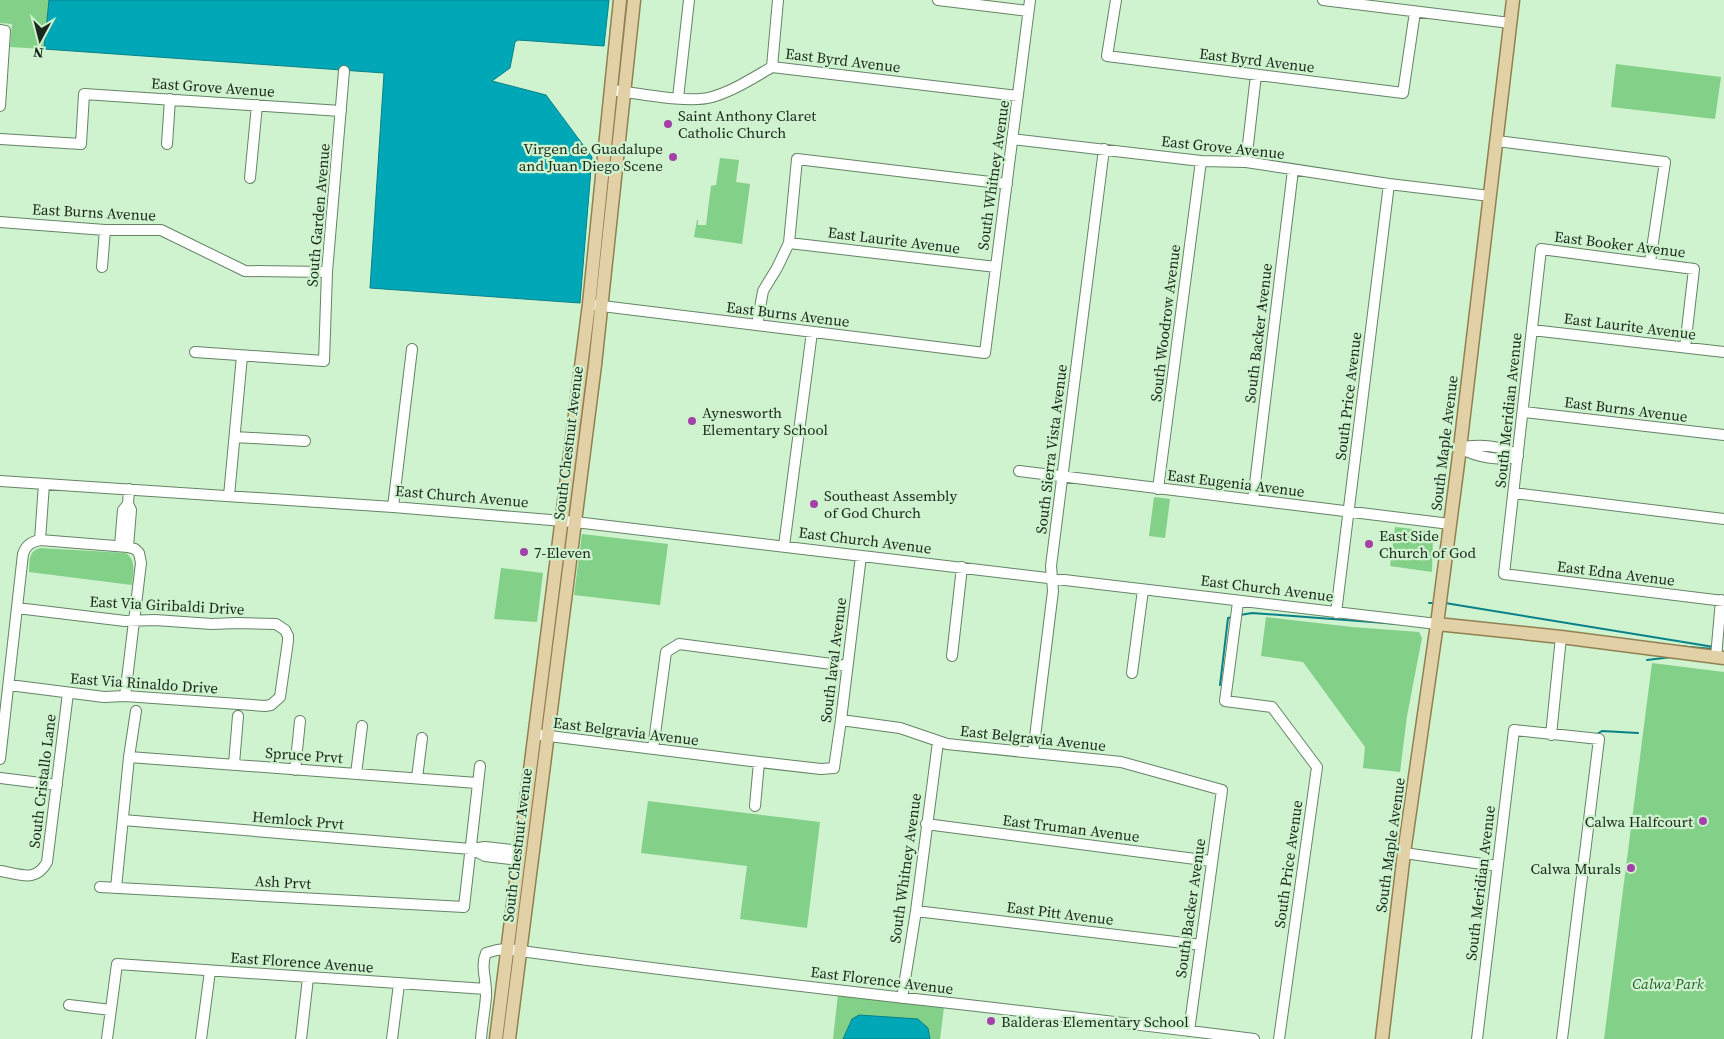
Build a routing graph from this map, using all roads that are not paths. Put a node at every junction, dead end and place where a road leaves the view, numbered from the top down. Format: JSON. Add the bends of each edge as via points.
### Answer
{"nodes":[{"id":1,"x":620,"y":0,"type":"edge"},
{"id":2,"x":634,"y":0,"type":"edge"},
{"id":3,"x":689,"y":0,"type":"edge"},
{"id":4,"x":778,"y":0,"type":"edge"},
{"id":5,"x":938,"y":0,"type":"edge"},
{"id":6,"x":1116,"y":0,"type":"edge"},
{"id":7,"x":1323,"y":0,"type":"edge"},
{"id":8,"x":1513,"y":0,"type":"edge"},
{"id":9,"x":1029,"y":5,"type":"edge"},
{"id":10,"x":1415,"y":12,"type":"junction"},
{"id":11,"x":1510,"y":23,"type":"junction"},
{"id":12,"x":3,"y":30,"type":"edge"},
{"id":13,"x":772,"y":67,"type":"junction"},
{"id":14,"x":344,"y":71,"type":"dead end"},
{"id":15,"x":1256,"y":76,"type":"junction"},
{"id":16,"x":611,"y":90,"type":"junction"},
{"id":17,"x":624,"y":91,"type":"junction"},
{"id":18,"x":1018,"y":96,"type":"junction"},
{"id":19,"x":678,"y":98,"type":"junction"},
{"id":20,"x":170,"y":100,"type":"junction"},
{"id":21,"x":257,"y":105,"type":"junction"},
{"id":22,"x":0,"y":106,"type":"edge"},
{"id":23,"x":341,"y":111,"type":"junction"},
{"id":24,"x":0,"y":138,"type":"edge"},
{"id":25,"x":1012,"y":138,"type":"junction"},
{"id":26,"x":1497,"y":141,"type":"junction"},
{"id":27,"x":167,"y":144,"type":"dead end"},
{"id":28,"x":1104,"y":150,"type":"junction"},
{"id":29,"x":1201,"y":161,"type":"junction"},
{"id":30,"x":1246,"y":162,"type":"junction"},
{"id":31,"x":1293,"y":170,"type":"junction"},
{"id":32,"x":250,"y":178,"type":"dead end"},
{"id":33,"x":1007,"y":184,"type":"junction"},
{"id":34,"x":1389,"y":184,"type":"junction"},
{"id":35,"x":1490,"y":196,"type":"junction"},
{"id":36,"x":0,"y":222,"type":"edge"},
{"id":37,"x":105,"y":230,"type":"junction"},
{"id":38,"x":788,"y":243,"type":"junction"},
{"id":39,"x":1541,"y":249,"type":"joint"},
{"id":40,"x":1650,"y":262,"type":"junction"},
{"id":41,"x":102,"y":267,"type":"dead end"},
{"id":42,"x":996,"y":267,"type":"junction"},
{"id":43,"x":327,"y":272,"type":"junction"},
{"id":44,"x":589,"y":304,"type":"junction"},
{"id":45,"x":602,"y":306,"type":"junction"},
{"id":46,"x":757,"y":324,"type":"junction"},
{"id":47,"x":1532,"y":330,"type":"junction"},
{"id":48,"x":812,"y":332,"type":"junction"},
{"id":49,"x":1685,"y":347,"type":"junction"},
{"id":50,"x":412,"y":349,"type":"dead end"},
{"id":51,"x":195,"y":352,"type":"dead end"},
{"id":52,"x":1724,"y":352,"type":"edge"},
{"id":53,"x":985,"y":353,"type":"joint"},
{"id":54,"x":242,"y":356,"type":"junction"},
{"id":55,"x":1524,"y":412,"type":"junction"},
{"id":56,"x":1724,"y":435,"type":"edge"},
{"id":57,"x":235,"y":437,"type":"junction"},
{"id":58,"x":305,"y":441,"type":"dead end"},
{"id":59,"x":1460,"y":448,"type":"junction"},
{"id":60,"x":1518,"y":456,"type":"junction"},
{"id":61,"x":1019,"y":472,"type":"dead end"},
{"id":62,"x":1062,"y":476,"type":"junction"},
{"id":63,"x":0,"y":481,"type":"edge"},
{"id":64,"x":44,"y":484,"type":"junction"},
{"id":65,"x":129,"y":489,"type":"junction"},
{"id":66,"x":1158,"y":489,"type":"junction"},
{"id":67,"x":1514,"y":493,"type":"junction"},
{"id":68,"x":229,"y":496,"type":"junction"},
{"id":69,"x":1253,"y":500,"type":"junction"},
{"id":70,"x":393,"y":507,"type":"junction"},
{"id":71,"x":1349,"y":512,"type":"junction"},
{"id":72,"x":1724,"y":519,"type":"edge"},
{"id":73,"x":562,"y":521,"type":"junction"},
{"id":74,"x":575,"y":522,"type":"junction"},
{"id":75,"x":1450,"y":524,"type":"junction"},
{"id":76,"x":40,"y":540,"type":"junction"},
{"id":77,"x":784,"y":546,"type":"junction"},
{"id":78,"x":124,"y":547,"type":"junction"},
{"id":79,"x":861,"y":556,"type":"junction"},
{"id":80,"x":962,"y":567,"type":"junction"},
{"id":81,"x":1504,"y":574,"type":"joint"},
{"id":82,"x":1052,"y":579,"type":"junction"},
{"id":83,"x":1143,"y":590,"type":"junction"},
{"id":84,"x":1723,"y":600,"type":"edge"},
{"id":85,"x":1238,"y":602,"type":"junction"},
{"id":86,"x":16,"y":608,"type":"junction"},
{"id":87,"x":1336,"y":613,"type":"junction"},
{"id":88,"x":134,"y":621,"type":"junction"},
{"id":89,"x":1437,"y":624,"type":"junction"},
{"id":90,"x":1561,"y":637,"type":"junction"},
{"id":91,"x":952,"y":656,"type":"dead end"},
{"id":92,"x":1720,"y":658,"type":"edge"},
{"id":93,"x":847,"y":666,"type":"junction"},
{"id":94,"x":1132,"y":673,"type":"dead end"},
{"id":95,"x":9,"y":685,"type":"junction"},
{"id":96,"x":68,"y":693,"type":"junction"},
{"id":97,"x":125,"y":696,"type":"junction"},
{"id":98,"x":277,"y":701,"type":"joint"},
{"id":99,"x":136,"y":710,"type":"dead end"},
{"id":100,"x":238,"y":716,"type":"dead end"},
{"id":101,"x":841,"y":720,"type":"junction"},
{"id":102,"x":300,"y":721,"type":"dead end"},
{"id":103,"x":362,"y":726,"type":"dead end"},
{"id":104,"x":534,"y":734,"type":"junction"},
{"id":105,"x":1551,"y":735,"type":"junction"},
{"id":106,"x":548,"y":736,"type":"junction"},
{"id":107,"x":422,"y":738,"type":"dead end"},
{"id":108,"x":938,"y":742,"type":"junction"},
{"id":109,"x":654,"y":749,"type":"junction"},
{"id":110,"x":1033,"y":753,"type":"junction"},
{"id":111,"x":129,"y":757,"type":"junction"},
{"id":112,"x":0,"y":759,"type":"edge"},
{"id":113,"x":759,"y":762,"type":"junction"},
{"id":114,"x":234,"y":764,"type":"junction"},
{"id":115,"x":480,"y":766,"type":"dead end"},
{"id":116,"x":834,"y":768,"type":"joint"},
{"id":117,"x":295,"y":770,"type":"junction"},
{"id":118,"x":356,"y":774,"type":"junction"},
{"id":119,"x":0,"y":778,"type":"edge"},
{"id":120,"x":417,"y":778,"type":"junction"},
{"id":121,"x":477,"y":783,"type":"junction"},
{"id":122,"x":57,"y":785,"type":"junction"},
{"id":123,"x":1222,"y":790,"type":"joint"},
{"id":124,"x":755,"y":806,"type":"dead end"},
{"id":125,"x":123,"y":820,"type":"junction"},
{"id":126,"x":926,"y":824,"type":"junction"},
{"id":127,"x":471,"y":849,"type":"junction"},
{"id":128,"x":1404,"y":853,"type":"junction"},
{"id":129,"x":519,"y":855,"type":"junction"},
{"id":130,"x":1211,"y":861,"type":"junction"},
{"id":131,"x":1497,"y":866,"type":"junction"},
{"id":132,"x":0,"y":871,"type":"edge"},
{"id":133,"x":100,"y":887,"type":"dead end"},
{"id":134,"x":116,"y":888,"type":"junction"},
{"id":135,"x":916,"y":911,"type":"junction"},
{"id":136,"x":1201,"y":945,"type":"junction"},
{"id":137,"x":514,"y":950,"type":"junction"},
{"id":138,"x":210,"y":971,"type":"junction"},
{"id":139,"x":308,"y":978,"type":"junction"},
{"id":140,"x":399,"y":984,"type":"junction"},
{"id":141,"x":486,"y":989,"type":"junction"},
{"id":142,"x":902,"y":998,"type":"junction"},
{"id":143,"x":69,"y":1005,"type":"dead end"},
{"id":144,"x":111,"y":1010,"type":"junction"},
{"id":145,"x":1189,"y":1031,"type":"junction"},
{"id":146,"x":107,"y":1039,"type":"edge"},
{"id":147,"x":201,"y":1039,"type":"edge"},
{"id":148,"x":301,"y":1039,"type":"edge"},
{"id":149,"x":392,"y":1039,"type":"edge"},
{"id":150,"x":481,"y":1039,"type":"edge"},
{"id":151,"x":496,"y":1039,"type":"edge"},
{"id":152,"x":509,"y":1039,"type":"edge"},
{"id":153,"x":1254,"y":1039,"type":"edge"},
{"id":154,"x":1279,"y":1039,"type":"edge"},
{"id":155,"x":1382,"y":1039,"type":"edge"},
{"id":156,"x":1477,"y":1039,"type":"edge"},
{"id":157,"x":1562,"y":1039,"type":"edge"}],
"edges":[{"from":1,"to":16,"type":"main road","name":"South Chestnut Avenue"},
{"from":2,"to":17,"type":"main road","name":"South Chestnut Avenue"},
{"from":3,"to":19,"type":"street"},
{"from":4,"to":13,"type":"street"},
{"from":5,"to":9,"type":"street"},
{"from":6,"to":15,"type":"street","name":"East Byrd Avenue","via":[[1107,56]]},
{"from":7,"to":10,"type":"street"},
{"from":8,"to":11,"type":"main road","name":"South Maple Avenue"},
{"from":9,"to":18,"type":"street","name":"South Whitney Avenue"},
{"from":10,"to":11,"type":"street"},
{"from":10,"to":15,"type":"street","name":"East Byrd Avenue","via":[[1403,93]]},
{"from":11,"to":26,"type":"main road","name":"South Maple Avenue"},
{"from":12,"to":22,"type":"street"},
{"from":13,"to":18,"type":"street","name":"East Byrd Avenue"},
{"from":13,"to":19,"type":"street","name":"East Byrd Avenue","via":[[712,97]]},
{"from":14,"to":23,"type":"street","name":"South Garden Avenue"},
{"from":15,"to":30,"type":"street"},
{"from":16,"to":17,"type":"street","name":"East Byrd Avenue"},
{"from":16,"to":44,"type":"main road","name":"South Chestnut Avenue"},
{"from":17,"to":19,"type":"street","name":"East Byrd Avenue"},
{"from":17,"to":45,"type":"main road","name":"South Chestnut Avenue"},
{"from":18,"to":25,"type":"street","name":"South Whitney Avenue"},
{"from":20,"to":21,"type":"street","name":"East Grove Avenue"},
{"from":20,"to":24,"type":"street","name":"East Grove Avenue","via":[[84,94],[81,144]]},
{"from":20,"to":27,"type":"street"},
{"from":21,"to":23,"type":"street","name":"East Grove Avenue"},
{"from":21,"to":32,"type":"street"},
{"from":23,"to":43,"type":"street","name":"South Garden Avenue"},
{"from":25,"to":28,"type":"street","name":"East Grove Avenue"},
{"from":25,"to":33,"type":"street","name":"South Whitney Avenue"},
{"from":26,"to":35,"type":"main road","name":"South Maple Avenue"},
{"from":26,"to":40,"type":"street","via":[[1665,162]]},
{"from":28,"to":29,"type":"street","name":"East Grove Avenue"},
{"from":28,"to":62,"type":"street","name":"South Sierra Vista Avenue"},
{"from":29,"to":30,"type":"street","name":"East Grove Avenue"},
{"from":29,"to":66,"type":"street","name":"South Woodrow Avenue"},
{"from":30,"to":31,"type":"street","name":"East Grove Avenue"},
{"from":31,"to":34,"type":"street","name":"East Grove Avenue"},
{"from":31,"to":69,"type":"street","name":"South Backer Avenue"},
{"from":33,"to":38,"type":"street","via":[[798,159]]},
{"from":33,"to":42,"type":"street","name":"South Whitney Avenue"},
{"from":34,"to":35,"type":"street","name":"East Grove Avenue"},
{"from":34,"to":71,"type":"street","name":"South Price Avenue"},
{"from":35,"to":59,"type":"main road","name":"South Maple Avenue"},
{"from":36,"to":37,"type":"street","name":"East Burns Avenue"},
{"from":37,"to":41,"type":"street"},
{"from":37,"to":43,"type":"street","name":"East Burns Avenue","via":[[161,230],[245,270]]},
{"from":38,"to":42,"type":"street","name":"East Laurite Avenue"},
{"from":38,"to":46,"type":"street","via":[[763,291]]},
{"from":39,"to":40,"type":"street","name":"East Booker Avenue"},
{"from":39,"to":47,"type":"street","name":"South Meridian Avenue"},
{"from":40,"to":49,"type":"street","name":"East Booker Avenue","via":[[1694,269]]},
{"from":42,"to":53,"type":"street","name":"South Whitney Avenue"},
{"from":43,"to":54,"type":"street","name":"South Garden Avenue","via":[[324,362]]},
{"from":44,"to":45,"type":"street","name":"East Burns Avenue"},
{"from":44,"to":73,"type":"main road","name":"South Chestnut Avenue"},
{"from":45,"to":46,"type":"street","name":"East Burns Avenue"},
{"from":45,"to":74,"type":"main road","name":"South Chestnut Avenue"},
{"from":46,"to":48,"type":"street","name":"East Burns Avenue"},
{"from":47,"to":49,"type":"street","name":"East Laurite Avenue"},
{"from":47,"to":55,"type":"street","name":"South Meridian Avenue"},
{"from":48,"to":53,"type":"street","name":"East Burns Avenue"},
{"from":48,"to":77,"type":"street"},
{"from":49,"to":52,"type":"street","name":"East Laurite Avenue"},
{"from":50,"to":70,"type":"street"},
{"from":51,"to":54,"type":"street"},
{"from":54,"to":57,"type":"street"},
{"from":55,"to":56,"type":"street","name":"East Burns Avenue"},
{"from":55,"to":60,"type":"street","name":"South Meridian Avenue"},
{"from":57,"to":58,"type":"street"},
{"from":57,"to":68,"type":"street"},
{"from":59,"to":60,"type":"street","via":[[1472,445],[1511,450]]},
{"from":59,"to":75,"type":"main road","name":"South Maple Avenue"},
{"from":60,"to":67,"type":"street","name":"South Meridian Avenue"},
{"from":61,"to":62,"type":"street","name":"East Eugenia Avenue"},
{"from":62,"to":66,"type":"street","name":"East Eugenia Avenue"},
{"from":62,"to":82,"type":"street","name":"South Sierra Vista Avenue"},
{"from":63,"to":64,"type":"street","name":"East Church Avenue"},
{"from":64,"to":65,"type":"street","name":"East Church Avenue"},
{"from":64,"to":76,"type":"street"},
{"from":65,"to":68,"type":"street","name":"East Church Avenue"},
{"from":65,"to":78,"type":"street","via":[[131,510]]},
{"from":66,"to":69,"type":"street","name":"East Eugenia Avenue"},
{"from":67,"to":72,"type":"street"},
{"from":67,"to":81,"type":"street","name":"South Meridian Avenue"},
{"from":68,"to":70,"type":"street","name":"East Church Avenue"},
{"from":69,"to":71,"type":"street","name":"East Eugenia Avenue"},
{"from":70,"to":73,"type":"street","name":"East Church Avenue"},
{"from":71,"to":75,"type":"street","name":"East Eugenia Avenue"},
{"from":71,"to":87,"type":"street","name":"South Price Avenue"},
{"from":73,"to":74,"type":"street","name":"East Church Avenue"},
{"from":73,"to":104,"type":"main road","name":"South Chestnut Avenue"},
{"from":74,"to":77,"type":"street","name":"East Church Avenue"},
{"from":74,"to":106,"type":"main road","name":"South Chestnut Avenue"},
{"from":75,"to":89,"type":"main road","name":"South Maple Avenue"},
{"from":76,"to":78,"type":"street"},
{"from":76,"to":86,"type":"street","via":[[25,549]]},
{"from":77,"to":79,"type":"street","name":"East Church Avenue"},
{"from":78,"to":88,"type":"street","via":[[135,549],[140,558]]},
{"from":79,"to":80,"type":"street","name":"East Church Avenue"},
{"from":79,"to":93,"type":"street","name":"South laval Avenue"},
{"from":80,"to":82,"type":"street","name":"East Church Avenue"},
{"from":80,"to":91,"type":"street"},
{"from":81,"to":84,"type":"street","name":"East Edna Avenue"},
{"from":82,"to":83,"type":"street","name":"East Church Avenue"},
{"from":82,"to":110,"type":"street","name":"South Sierra Vista Avenue"},
{"from":83,"to":85,"type":"street","name":"East Church Avenue"},
{"from":83,"to":94,"type":"street"},
{"from":84,"to":92,"type":"street"},
{"from":85,"to":87,"type":"street","name":"East Church Avenue"},
{"from":85,"to":154,"type":"street","name":"South Price Avenue","via":[[1225,701],[1272,707],[1316,767]]},
{"from":86,"to":88,"type":"street","name":"East Via Giribaldi Drive"},
{"from":86,"to":95,"type":"street"},
{"from":87,"to":89,"type":"street","name":"East Church Avenue"},
{"from":88,"to":97,"type":"street"},
{"from":88,"to":98,"type":"street","name":"East Via Giribaldi Drive","via":[[276,624],[288,636],[282,691]]},
{"from":89,"to":90,"type":"main road","name":"East Church Avenue"},
{"from":89,"to":128,"type":"main road","name":"South Maple Avenue"},
{"from":90,"to":92,"type":"main road","name":"East Church Avenue"},
{"from":90,"to":105,"type":"street"},
{"from":93,"to":101,"type":"street","name":"South laval Avenue"},
{"from":93,"to":109,"type":"street","via":[[679,644],[666,652]]},
{"from":95,"to":96,"type":"street","name":"East Via Rinaldo Drive"},
{"from":95,"to":112,"type":"street"},
{"from":96,"to":97,"type":"street","name":"East Via Rinaldo Drive","via":[[104,698]]},
{"from":96,"to":122,"type":"street","name":"South Cristallo Lane"},
{"from":97,"to":98,"type":"street","name":"East Via Rinaldo Drive","via":[[265,706]]},
{"from":99,"to":111,"type":"street"},
{"from":100,"to":114,"type":"street"},
{"from":101,"to":108,"type":"street","name":"East Belgravia Avenue","via":[[900,728]]},
{"from":101,"to":116,"type":"street","name":"South laval Avenue"},
{"from":102,"to":117,"type":"street"},
{"from":103,"to":118,"type":"street"},
{"from":104,"to":106,"type":"street","name":"East Belgravia Avenue"},
{"from":104,"to":129,"type":"main road","name":"South Chestnut Avenue"},
{"from":105,"to":131,"type":"street","name":"South Meridian Avenue","via":[[1514,730]]},
{"from":105,"to":157,"type":"street","via":[[1599,740]]},
{"from":106,"to":109,"type":"street","name":"East Belgravia Avenue"},
{"from":106,"to":137,"type":"main road","name":"South Chestnut Avenue"},
{"from":107,"to":120,"type":"street"},
{"from":108,"to":110,"type":"street","name":"East Belgravia Avenue"},
{"from":108,"to":126,"type":"street","name":"South Whitney Avenue"},
{"from":109,"to":113,"type":"street","name":"East Belgravia Avenue"},
{"from":110,"to":123,"type":"street","name":"East Belgravia Avenue","via":[[1122,762]]},
{"from":111,"to":114,"type":"street","name":"Spruce Prvt"},
{"from":111,"to":125,"type":"street"},
{"from":113,"to":116,"type":"street","name":"East Belgravia Avenue"},
{"from":113,"to":124,"type":"street"},
{"from":114,"to":117,"type":"street","name":"Spruce Prvt"},
{"from":115,"to":121,"type":"street"},
{"from":117,"to":118,"type":"street","name":"Spruce Prvt"},
{"from":118,"to":120,"type":"street","name":"Spruce Prvt"},
{"from":119,"to":122,"type":"street"},
{"from":120,"to":121,"type":"street","name":"Spruce Prvt"},
{"from":121,"to":127,"type":"street"},
{"from":122,"to":132,"type":"street","name":"South Cristallo Lane","via":[[47,862],[42,872],[33,876]]},
{"from":123,"to":130,"type":"street","name":"South Backer Avenue"},
{"from":125,"to":127,"type":"street","name":"Hemlock Prvt"},
{"from":125,"to":134,"type":"street"},
{"from":126,"to":130,"type":"street","name":"East Truman Avenue"},
{"from":126,"to":135,"type":"street","name":"South Whitney Avenue"},
{"from":127,"to":129,"type":"street","name":"Hemlock Prvt","via":[[485,847]]},
{"from":127,"to":134,"type":"street","name":"Ash Prvt","via":[[464,907]]},
{"from":128,"to":131,"type":"street"},
{"from":128,"to":155,"type":"main road","name":"South Maple Avenue"},
{"from":129,"to":137,"type":"main road","name":"South Chestnut Avenue"},
{"from":130,"to":136,"type":"street","name":"South Backer Avenue"},
{"from":131,"to":156,"type":"street","name":"South Meridian Avenue"},
{"from":133,"to":134,"type":"street","name":"Ash Prvt"},
{"from":135,"to":136,"type":"street","name":"East Pitt Avenue"},
{"from":135,"to":142,"type":"street","name":"South Whitney Avenue"},
{"from":136,"to":145,"type":"street","name":"South Backer Avenue"},
{"from":137,"to":141,"type":"street","via":[[486,953],[483,967]]},
{"from":137,"to":142,"type":"street","name":"East Florence Avenue"},
{"from":137,"to":151,"type":"main road","name":"South Chestnut Avenue"},
{"from":137,"to":152,"type":"main road","name":"South Chestnut Avenue"},
{"from":138,"to":139,"type":"street","name":"East Florence Avenue"},
{"from":138,"to":144,"type":"street","name":"East Florence Avenue","via":[[117,964]]},
{"from":138,"to":147,"type":"street"},
{"from":139,"to":140,"type":"street","name":"East Florence Avenue"},
{"from":139,"to":148,"type":"street"},
{"from":140,"to":141,"type":"street","name":"East Florence Avenue"},
{"from":140,"to":149,"type":"street"},
{"from":141,"to":150,"type":"street"},
{"from":142,"to":145,"type":"street","name":"East Florence Avenue"},
{"from":143,"to":144,"type":"street"},
{"from":144,"to":146,"type":"street"},
{"from":145,"to":153,"type":"street","name":"East Florence Avenue"}]}
